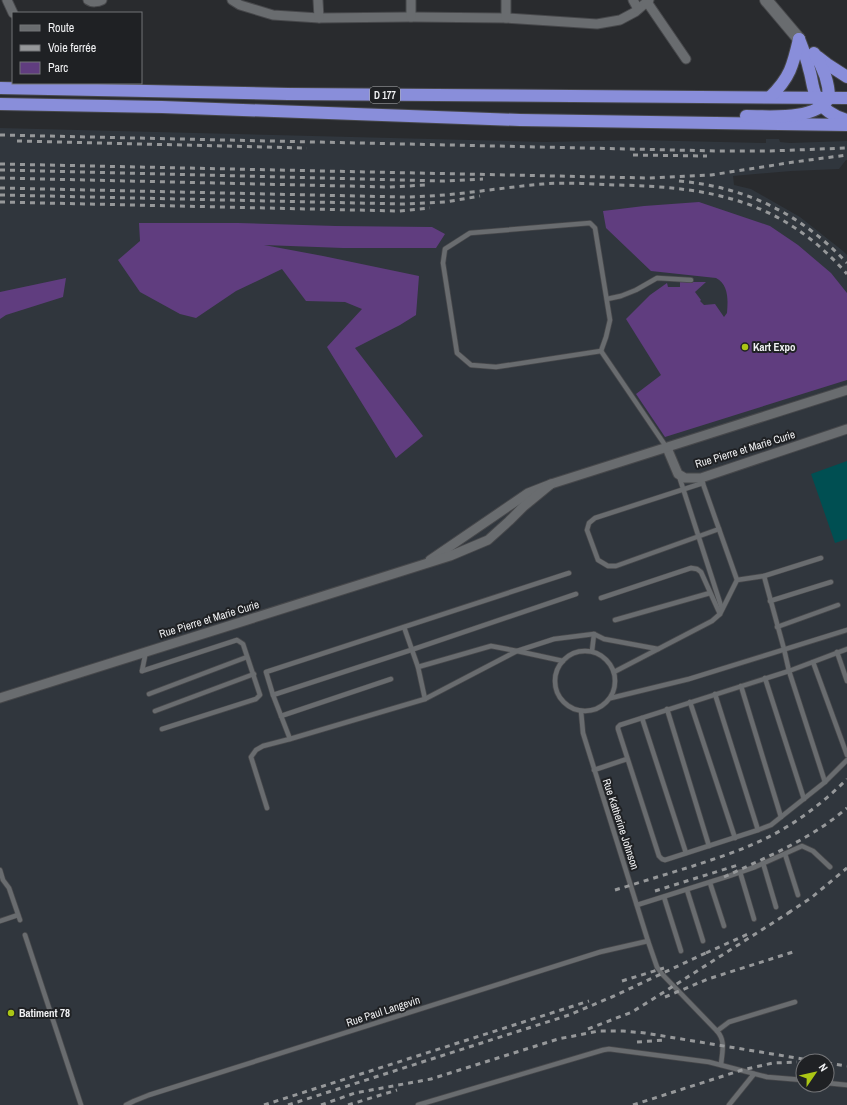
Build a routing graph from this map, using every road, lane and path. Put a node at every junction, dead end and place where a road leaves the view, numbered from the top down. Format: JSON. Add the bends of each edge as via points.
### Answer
{"nodes":[{"id":1,"x":7,"y":0,"type":"edge"},
{"id":2,"x":88,"y":0,"type":"edge"},
{"id":3,"x":102,"y":0,"type":"edge"},
{"id":4,"x":232,"y":0,"type":"edge"},
{"id":5,"x":318,"y":0,"type":"edge"},
{"id":6,"x":411,"y":0,"type":"edge"},
{"id":7,"x":506,"y":0,"type":"edge"},
{"id":8,"x":633,"y":0,"type":"edge"},
{"id":9,"x":766,"y":0,"type":"edge"},
{"id":10,"x":648,"y":1,"type":"edge"},
{"id":11,"x":638,"y":9,"type":"junction"},
{"id":12,"x":13,"y":12,"type":"edge"},
{"id":13,"x":411,"y":17,"type":"junction"},
{"id":14,"x":319,"y":18,"type":"junction"},
{"id":15,"x":506,"y":18,"type":"junction"},
{"id":16,"x":799,"y":39,"type":"junction"},
{"id":17,"x":814,"y":53,"type":"junction"},
{"id":18,"x":686,"y":58,"type":"dead end"},
{"id":19,"x":847,"y":76,"type":"edge"},
{"id":20,"x":0,"y":88,"type":"edge"},
{"id":21,"x":770,"y":97,"type":"junction"},
{"id":22,"x":847,"y":98,"type":"edge"},
{"id":23,"x":822,"y":100,"type":"junction"},
{"id":24,"x":0,"y":104,"type":"edge"},
{"id":25,"x":520,"y":120,"type":"junction"},
{"id":26,"x":847,"y":120,"type":"edge"},
{"id":27,"x":847,"y":125,"type":"edge"},
{"id":28,"x":691,"y":280,"type":"dead end"},
{"id":29,"x":607,"y":299,"type":"junction"},
{"id":30,"x":601,"y":351,"type":"junction"},
{"id":31,"x":847,"y":390,"type":"edge"},
{"id":32,"x":847,"y":429,"type":"edge"},
{"id":33,"x":666,"y":448,"type":"junction"},
{"id":34,"x":678,"y":474,"type":"junction"},
{"id":35,"x":702,"y":480,"type":"junction"},
{"id":36,"x":551,"y":484,"type":"junction"},
{"id":37,"x":683,"y":490,"type":"junction"},
{"id":38,"x":720,"y":529,"type":"junction"},
{"id":39,"x":698,"y":537,"type":"junction"},
{"id":40,"x":821,"y":558,"type":"dead end"},
{"id":41,"x":426,"y":563,"type":"junction"},
{"id":42,"x":569,"y":573,"type":"dead end"},
{"id":43,"x":764,"y":576,"type":"junction"},
{"id":44,"x":737,"y":580,"type":"junction"},
{"id":45,"x":831,"y":582,"type":"dead end"},
{"id":46,"x":710,"y":593,"type":"junction"},
{"id":47,"x":576,"y":594,"type":"dead end"},
{"id":48,"x":601,"y":598,"type":"dead end"},
{"id":49,"x":770,"y":600,"type":"junction"},
{"id":50,"x":838,"y":605,"type":"dead end"},
{"id":51,"x":721,"y":612,"type":"junction"},
{"id":52,"x":616,"y":620,"type":"dead end"},
{"id":53,"x":404,"y":627,"type":"junction"},
{"id":54,"x":778,"y":627,"type":"junction"},
{"id":55,"x":847,"y":630,"type":"edge"},
{"id":56,"x":594,"y":634,"type":"junction"},
{"id":57,"x":847,"y":648,"type":"edge"},
{"id":58,"x":658,"y":649,"type":"junction"},
{"id":59,"x":784,"y":649,"type":"junction"},
{"id":60,"x":411,"y":650,"type":"junction"},
{"id":61,"x":592,"y":651,"type":"junction"},
{"id":62,"x":146,"y":652,"type":"junction"},
{"id":63,"x":517,"y":652,"type":"junction"},
{"id":64,"x":837,"y":652,"type":"junction"},
{"id":65,"x":247,"y":657,"type":"junction"},
{"id":66,"x":562,"y":661,"type":"junction"},
{"id":67,"x":813,"y":662,"type":"junction"},
{"id":68,"x":418,"y":667,"type":"junction"},
{"id":69,"x":789,"y":671,"type":"junction"},
{"id":70,"x":614,"y":672,"type":"junction"},
{"id":71,"x":254,"y":674,"type":"junction"},
{"id":72,"x":766,"y":678,"type":"junction"},
{"id":73,"x":391,"y":679,"type":"dead end"},
{"id":74,"x":847,"y":681,"type":"edge"},
{"id":75,"x":741,"y":686,"type":"junction"},
{"id":76,"x":149,"y":694,"type":"dead end"},
{"id":77,"x":715,"y":694,"type":"junction"},
{"id":78,"x":273,"y":695,"type":"junction"},
{"id":79,"x":0,"y":698,"type":"edge"},
{"id":80,"x":611,"y":698,"type":"junction"},
{"id":81,"x":425,"y":699,"type":"junction"},
{"id":82,"x":690,"y":702,"type":"junction"},
{"id":83,"x":667,"y":709,"type":"junction"},
{"id":84,"x":155,"y":711,"type":"dead end"},
{"id":85,"x":581,"y":711,"type":"junction"},
{"id":86,"x":281,"y":716,"type":"junction"},
{"id":87,"x":642,"y":718,"type":"junction"},
{"id":88,"x":162,"y":729,"type":"dead end"},
{"id":89,"x":290,"y":739,"type":"junction"},
{"id":90,"x":847,"y":755,"type":"edge"},
{"id":91,"x":627,"y":760,"type":"junction"},
{"id":92,"x":847,"y":760,"type":"edge"},
{"id":93,"x":594,"y":770,"type":"junction"},
{"id":94,"x":825,"y":782,"type":"junction"},
{"id":95,"x":804,"y":799,"type":"junction"},
{"id":96,"x":267,"y":808,"type":"dead end"},
{"id":97,"x":781,"y":817,"type":"junction"},
{"id":98,"x":758,"y":830,"type":"junction"},
{"id":99,"x":735,"y":838,"type":"junction"},
{"id":100,"x":709,"y":846,"type":"junction"},
{"id":101,"x":686,"y":853,"type":"junction"},
{"id":102,"x":785,"y":854,"type":"junction"},
{"id":103,"x":763,"y":863,"type":"junction"},
{"id":104,"x":830,"y":867,"type":"dead end"},
{"id":105,"x":0,"y":870,"type":"edge"},
{"id":106,"x":740,"y":872,"type":"junction"},
{"id":107,"x":710,"y":883,"type":"junction"},
{"id":108,"x":687,"y":890,"type":"junction"},
{"id":109,"x":798,"y":895,"type":"dead end"},
{"id":110,"x":664,"y":897,"type":"junction"},
{"id":111,"x":637,"y":905,"type":"junction"},
{"id":112,"x":776,"y":907,"type":"dead end"},
{"id":113,"x":754,"y":919,"type":"dead end"},
{"id":114,"x":0,"y":921,"type":"edge"},
{"id":115,"x":724,"y":926,"type":"dead end"},
{"id":116,"x":25,"y":935,"type":"dead end"},
{"id":117,"x":648,"y":940,"type":"junction"},
{"id":118,"x":703,"y":941,"type":"dead end"},
{"id":119,"x":681,"y":951,"type":"dead end"},
{"id":120,"x":795,"y":1002,"type":"dead end"},
{"id":121,"x":717,"y":1031,"type":"junction"},
{"id":122,"x":721,"y":1065,"type":"junction"},
{"id":123,"x":754,"y":1074,"type":"junction"},
{"id":124,"x":795,"y":1079,"type":"edge"},
{"id":125,"x":835,"y":1084,"type":"edge"},
{"id":126,"x":847,"y":1085,"type":"edge"},
{"id":127,"x":81,"y":1105,"type":"edge"},
{"id":128,"x":126,"y":1105,"type":"edge"},
{"id":129,"x":418,"y":1105,"type":"edge"},
{"id":130,"x":729,"y":1105,"type":"edge"}],
"edges":[{"from":1,"to":12,"type":"street"},
{"from":2,"to":3,"type":"street"},
{"from":4,"to":14,"type":"street","via":[[273,15]]},
{"from":5,"to":14,"type":"street"},
{"from":6,"to":13,"type":"street"},
{"from":7,"to":15,"type":"street"},
{"from":8,"to":11,"type":"street"},
{"from":9,"to":16,"type":"street"},
{"from":10,"to":11,"type":"street"},
{"from":10,"to":18,"type":"street"},
{"from":11,"to":15,"type":"street","via":[[620,20],[597,24]]},
{"from":13,"to":14,"type":"street"},
{"from":13,"to":15,"type":"street"},
{"from":16,"to":17,"type":"highway"},
{"from":16,"to":21,"type":"highway","via":[[789,72]]},
{"from":16,"to":23,"type":"highway"},
{"from":17,"to":19,"type":"highway"},
{"from":17,"to":23,"type":"highway","via":[[826,75],[829,90]]},
{"from":20,"to":21,"type":"highway","number":"D 177","via":[[288,94]]},
{"from":21,"to":23,"type":"highway","number":"D 177"},
{"from":22,"to":23,"type":"highway","number":"D 177"},
{"from":23,"to":25,"type":"highway","via":[[806,114],[797,116]]},
{"from":23,"to":26,"type":"highway","via":[[835,115]]},
{"from":24,"to":25,"type":"highway","number":"D 177"},
{"from":25,"to":27,"type":"highway"},
{"from":28,"to":29,"type":"lane","via":[[657,278],[636,290]]},
{"from":29,"to":30,"type":"lane","via":[[610,320]]},
{"from":29,"to":30,"type":"lane","via":[[595,228],[590,223],[470,233],[445,249],[443,263],[458,353],[471,365],[496,367]]},
{"from":30,"to":33,"type":"lane"},
{"from":31,"to":33,"type":"street","name":"Rue Pierre et Marie Curie"},
{"from":32,"to":35,"type":"street","name":"Rue Pierre et Marie Curie"},
{"from":33,"to":34,"type":"street"},
{"from":33,"to":36,"type":"street","name":"Rue Pierre et Marie Curie"},
{"from":34,"to":35,"type":"street","name":"Rue Pierre et Marie Curie","via":[[684,478]]},
{"from":34,"to":37,"type":"lane"},
{"from":35,"to":37,"type":"lane"},
{"from":35,"to":38,"type":"lane"},
{"from":36,"to":41,"type":"street","name":"Rue Pierre et Marie Curie","via":[[528,493]]},
{"from":36,"to":41,"type":"street","name":"Rue Pierre et Marie Curie","via":[[522,507],[488,540]]},
{"from":37,"to":39,"type":"lane"},
{"from":37,"to":39,"type":"lane","via":[[595,518],[589,523],[587,530],[598,560],[608,566],[616,566]]},
{"from":38,"to":39,"type":"lane"},
{"from":38,"to":44,"type":"lane"},
{"from":39,"to":51,"type":"lane"},
{"from":40,"to":43,"type":"lane"},
{"from":41,"to":62,"type":"street","name":"Rue Pierre et Marie Curie"},
{"from":42,"to":53,"type":"lane"},
{"from":43,"to":44,"type":"lane"},
{"from":43,"to":49,"type":"lane"},
{"from":44,"to":51,"type":"lane"},
{"from":45,"to":49,"type":"lane"},
{"from":46,"to":48,"type":"lane","via":[[701,572],[691,568]]},
{"from":46,"to":51,"type":"lane"},
{"from":46,"to":52,"type":"lane"},
{"from":47,"to":60,"type":"lane"},
{"from":49,"to":54,"type":"lane"},
{"from":50,"to":54,"type":"lane"},
{"from":51,"to":58,"type":"lane","via":[[712,620]]},
{"from":53,"to":60,"type":"lane"},
{"from":53,"to":78,"type":"lane","via":[[266,672]]},
{"from":54,"to":59,"type":"lane"},
{"from":55,"to":59,"type":"lane"},
{"from":56,"to":58,"type":"lane","via":[[604,639]]},
{"from":56,"to":61,"type":"lane"},
{"from":56,"to":63,"type":"lane","via":[[554,639]]},
{"from":57,"to":64,"type":"lane"},
{"from":58,"to":70,"type":"lane"},
{"from":59,"to":69,"type":"lane"},
{"from":59,"to":80,"type":"lane","via":[[689,679]]},
{"from":60,"to":68,"type":"lane"},
{"from":60,"to":78,"type":"lane"},
{"from":61,"to":66,"type":"lane","via":[[576,652]]},
{"from":61,"to":70,"type":"lane","via":[[602,655]]},
{"from":62,"to":65,"type":"lane","via":[[142,671],[237,640],[244,644]]},
{"from":62,"to":79,"type":"street","name":"Rue Pierre et Marie Curie"},
{"from":63,"to":66,"type":"lane"},
{"from":63,"to":68,"type":"lane","via":[[491,646]]},
{"from":63,"to":81,"type":"lane"},
{"from":64,"to":67,"type":"lane"},
{"from":64,"to":74,"type":"lane"},
{"from":65,"to":71,"type":"lane"},
{"from":65,"to":76,"type":"lane"},
{"from":66,"to":85,"type":"lane","via":[[555,677],[559,696],[566,704]]},
{"from":67,"to":69,"type":"lane"},
{"from":67,"to":90,"type":"lane"},
{"from":68,"to":81,"type":"lane"},
{"from":69,"to":72,"type":"lane"},
{"from":69,"to":94,"type":"lane"},
{"from":70,"to":80,"type":"lane","via":[[616,682]]},
{"from":71,"to":84,"type":"lane"},
{"from":71,"to":88,"type":"lane","via":[[260,694],[256,699]]},
{"from":72,"to":75,"type":"lane"},
{"from":72,"to":95,"type":"lane"},
{"from":73,"to":86,"type":"lane"},
{"from":75,"to":77,"type":"lane"},
{"from":75,"to":97,"type":"lane"},
{"from":77,"to":82,"type":"lane"},
{"from":77,"to":98,"type":"lane"},
{"from":78,"to":86,"type":"lane"},
{"from":80,"to":85,"type":"lane","via":[[604,706],[591,711]]},
{"from":81,"to":89,"type":"lane"},
{"from":82,"to":83,"type":"lane"},
{"from":82,"to":99,"type":"lane"},
{"from":83,"to":87,"type":"lane"},
{"from":83,"to":100,"type":"lane"},
{"from":85,"to":93,"type":"lane","name":"Rue Katherine Johnson","via":[[583,733]]},
{"from":86,"to":89,"type":"lane"},
{"from":87,"to":91,"type":"lane","via":[[618,727]]},
{"from":87,"to":101,"type":"lane"},
{"from":89,"to":96,"type":"lane","via":[[263,746],[256,750],[252,758]]},
{"from":91,"to":93,"type":"lane"},
{"from":91,"to":101,"type":"lane","via":[[659,856],[665,860]]},
{"from":92,"to":94,"type":"lane"},
{"from":93,"to":111,"type":"lane","name":"Rue Katherine Johnson"},
{"from":94,"to":95,"type":"lane"},
{"from":95,"to":97,"type":"lane"},
{"from":97,"to":98,"type":"lane","via":[[771,825]]},
{"from":98,"to":99,"type":"lane"},
{"from":99,"to":100,"type":"lane"},
{"from":100,"to":101,"type":"lane"},
{"from":102,"to":103,"type":"lane"},
{"from":102,"to":104,"type":"lane","via":[[802,846],[813,851]]},
{"from":102,"to":109,"type":"lane"},
{"from":103,"to":106,"type":"lane"},
{"from":103,"to":112,"type":"lane"},
{"from":105,"to":114,"type":"lane","via":[[19,917]]},
{"from":106,"to":107,"type":"lane"},
{"from":106,"to":113,"type":"lane"},
{"from":107,"to":108,"type":"lane"},
{"from":107,"to":115,"type":"lane"},
{"from":108,"to":110,"type":"lane"},
{"from":108,"to":118,"type":"lane"},
{"from":110,"to":111,"type":"lane"},
{"from":110,"to":119,"type":"lane"},
{"from":111,"to":117,"type":"lane","name":"Rue Katherine Johnson"},
{"from":116,"to":127,"type":"lane"},
{"from":117,"to":121,"type":"lane","name":"Rue Katherine Johnson","via":[[662,974]]},
{"from":117,"to":128,"type":"lane","name":"Rue Paul Langevin","via":[[600,952],[156,1093]]},
{"from":120,"to":121,"type":"lane","via":[[729,1022]]},
{"from":121,"to":122,"type":"lane","via":[[723,1044]]},
{"from":122,"to":123,"type":"lane"},
{"from":122,"to":129,"type":"lane","via":[[609,1049]]},
{"from":123,"to":124,"type":"lane"},
{"from":123,"to":130,"type":"lane"},
{"from":125,"to":126,"type":"lane"}]}
